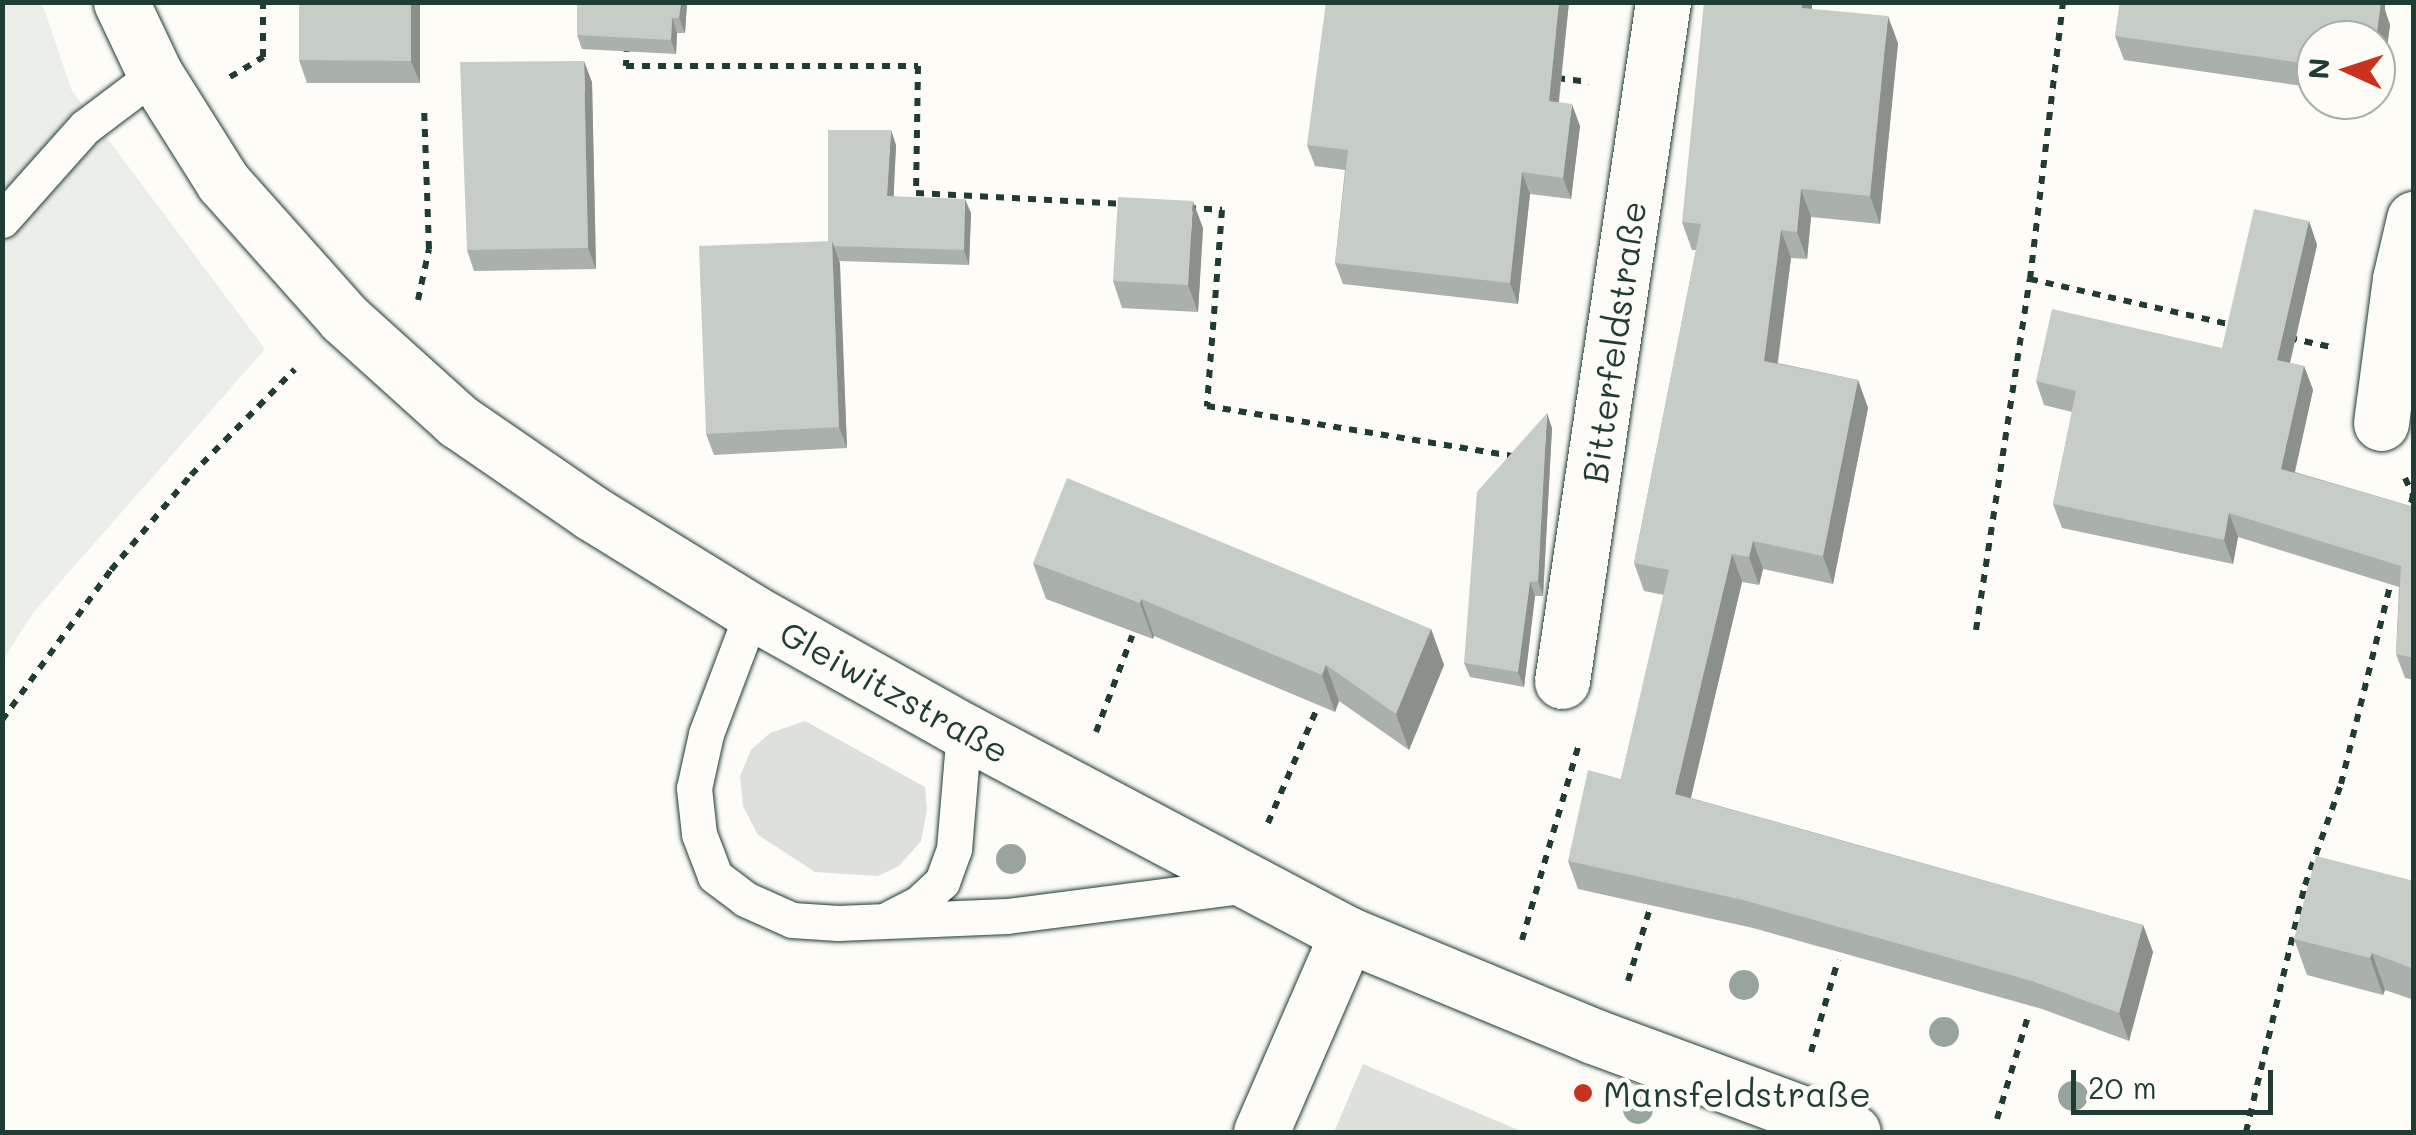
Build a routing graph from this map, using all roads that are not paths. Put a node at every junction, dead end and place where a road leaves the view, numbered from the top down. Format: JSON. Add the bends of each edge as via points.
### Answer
{"nodes":[{"id":1,"x":120,"y":2,"type":"edge"},
{"id":2,"x":1663,"y":2,"type":"edge"},
{"id":3,"x":155,"y":74,"type":"junction"},
{"id":4,"x":2414,"y":219,"type":"edge"},
{"id":5,"x":2,"y":220,"type":"edge"},
{"id":6,"x":2380,"y":423,"type":"road end"},
{"id":7,"x":752,"y":612,"type":"junction"},
{"id":8,"x":1562,"y":681,"type":"road end"},
{"id":9,"x":964,"y":731,"type":"junction"},
{"id":10,"x":1250,"y":884,"type":"junction"},
{"id":11,"x":885,"y":921,"type":"junction"},
{"id":12,"x":1347,"y":934,"type":"junction"},
{"id":13,"x":1261,"y":1132,"type":"edge"},
{"id":14,"x":1852,"y":1132,"type":"edge"}],
"edges":[{"from":1,"to":3,"type":"street","name":"Gleiwitzstraße"},
{"from":2,"to":8,"type":"street","name":"Bitterfeldstraße"},
{"from":3,"to":5,"type":"lane","via":[[86,127]]},
{"from":3,"to":7,"type":"street","name":"Gleiwitzstraße","via":[[223,182],[344,318],[430,396],[577,502]]},
{"from":4,"to":6,"type":"street"},
{"from":7,"to":9,"type":"street","name":"Gleiwitzstraße"},
{"from":7,"to":11,"type":"lane","via":[[706,734],[694,788],[699,834],[715,876],[745,899],[792,920]]},
{"from":9,"to":10,"type":"street","name":"Gleiwitzstraße"},
{"from":9,"to":11,"type":"lane","via":[[954,848],[942,882]]},
{"from":10,"to":11,"type":"lane","via":[[1006,916]]},
{"from":10,"to":12,"type":"street","name":"Gleiwitzstraße"},
{"from":12,"to":13,"type":"street"},
{"from":12,"to":14,"type":"street","name":"Gleiwitzstraße","via":[[1593,1036]]}]}
